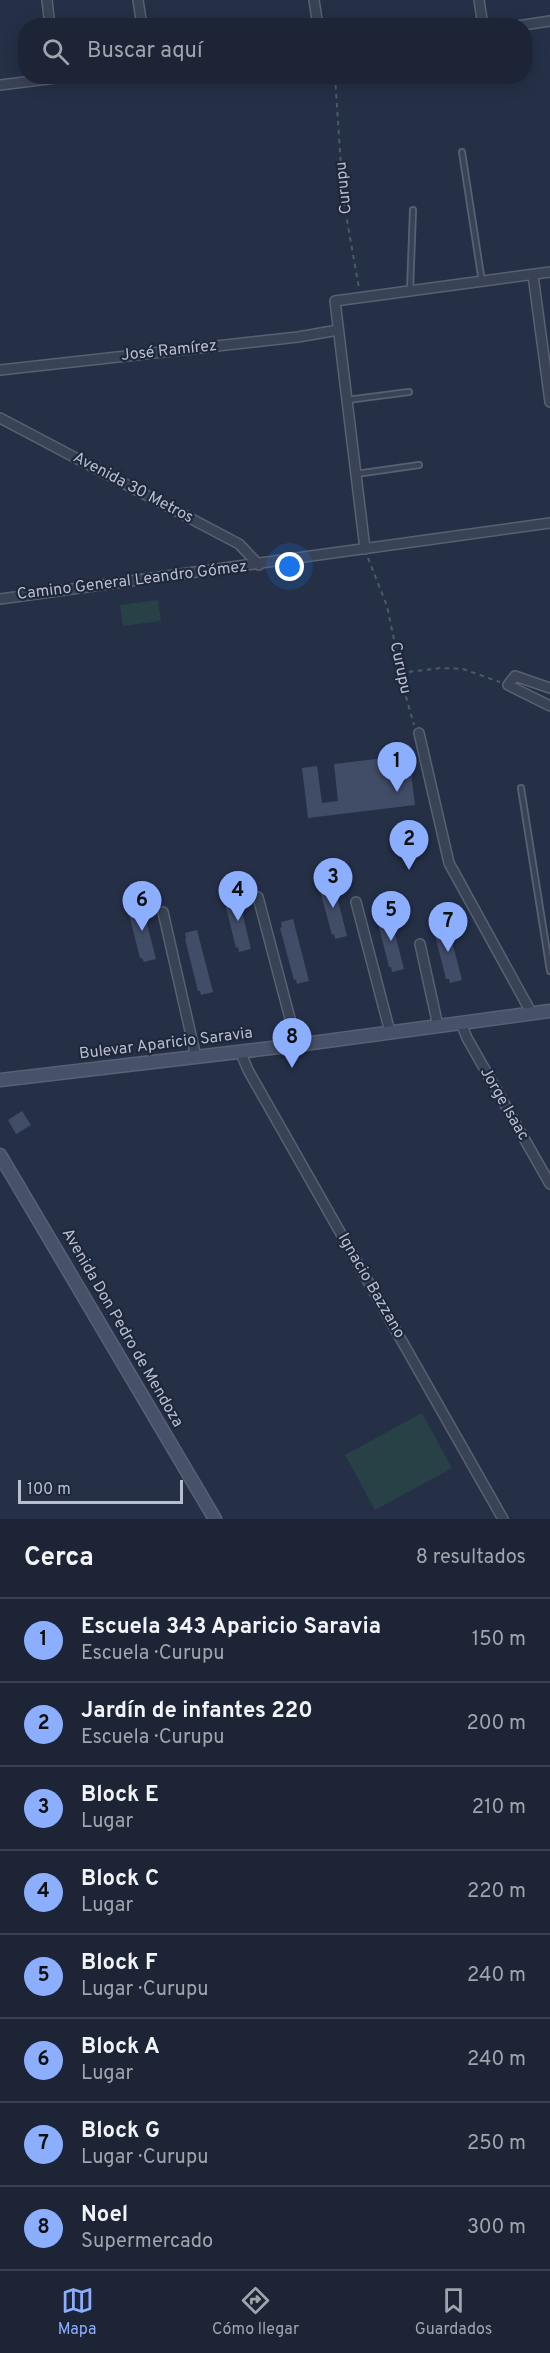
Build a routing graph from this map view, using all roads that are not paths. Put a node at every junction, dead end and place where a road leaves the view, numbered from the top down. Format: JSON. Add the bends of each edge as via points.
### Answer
{"nodes":[{"id":1,"x":47,"y":0,"type":"edge"},
{"id":2,"x":138,"y":0,"type":"edge"},
{"id":3,"x":314,"y":0,"type":"edge"},
{"id":4,"x":479,"y":0,"type":"edge"},
{"id":5,"x":49,"y":18,"type":"edge"},
{"id":6,"x":141,"y":18,"type":"edge"},
{"id":7,"x":317,"y":18,"type":"edge"},
{"id":8,"x":482,"y":18,"type":"edge"},
{"id":9,"x":550,"y":21,"type":"edge"},
{"id":10,"x":532,"y":24,"type":"edge"},
{"id":11,"x":18,"y":82,"type":"edge"},
{"id":12,"x":0,"y":85,"type":"edge"},
{"id":13,"x":462,"y":152,"type":"dead end"},
{"id":14,"x":413,"y":210,"type":"dead end"},
{"id":15,"x":550,"y":272,"type":"edge"},
{"id":16,"x":533,"y":275,"type":"junction"},
{"id":17,"x":482,"y":282,"type":"junction"},
{"id":18,"x":410,"y":291,"type":"junction"},
{"id":19,"x":338,"y":330,"type":"junction"},
{"id":20,"x":0,"y":370,"type":"edge"},
{"id":21,"x":409,"y":392,"type":"dead end"},
{"id":22,"x":347,"y":400,"type":"junction"},
{"id":23,"x":550,"y":402,"type":"edge"},
{"id":24,"x":0,"y":418,"type":"edge"},
{"id":25,"x":419,"y":465,"type":"dead end"},
{"id":26,"x":356,"y":474,"type":"junction"},
{"id":27,"x":550,"y":524,"type":"edge"},
{"id":28,"x":365,"y":549,"type":"junction"},
{"id":29,"x":259,"y":565,"type":"junction"},
{"id":30,"x":0,"y":598,"type":"edge"},
{"id":31,"x":550,"y":688,"type":"edge"},
{"id":32,"x":550,"y":706,"type":"edge"},
{"id":33,"x":419,"y":733,"type":"road end"},
{"id":34,"x":521,"y":788,"type":"dead end"},
{"id":35,"x":258,"y":897,"type":"dead end"},
{"id":36,"x":356,"y":902,"type":"dead end"},
{"id":37,"x":163,"y":912,"type":"dead end"},
{"id":38,"x":420,"y":944,"type":"dead end"},
{"id":39,"x":550,"y":971,"type":"edge"},
{"id":40,"x":550,"y":1011,"type":"edge"},
{"id":41,"x":532,"y":1014,"type":"junction"},
{"id":42,"x":461,"y":1023,"type":"junction"},
{"id":43,"x":438,"y":1026,"type":"junction"},
{"id":44,"x":390,"y":1032,"type":"junction"},
{"id":45,"x":297,"y":1045,"type":"junction"},
{"id":46,"x":240,"y":1051,"type":"junction"},
{"id":47,"x":196,"y":1057,"type":"junction"},
{"id":48,"x":0,"y":1080,"type":"edge"},
{"id":49,"x":0,"y":1155,"type":"edge"},
{"id":50,"x":550,"y":1184,"type":"edge"},
{"id":51,"x":215,"y":1519,"type":"edge"},
{"id":52,"x":503,"y":1519,"type":"edge"}],
"edges":[{"from":1,"to":5,"type":"street"},
{"from":2,"to":6,"type":"street"},
{"from":3,"to":7,"type":"street"},
{"from":4,"to":8,"type":"street"},
{"from":9,"to":10,"type":"street"},
{"from":11,"to":12,"type":"street"},
{"from":13,"to":17,"type":"lane"},
{"from":14,"to":18,"type":"lane"},
{"from":15,"to":16,"type":"street"},
{"from":16,"to":17,"type":"street"},
{"from":16,"to":23,"type":"street"},
{"from":17,"to":18,"type":"street"},
{"from":18,"to":19,"type":"street","via":[[335,301]]},
{"from":19,"to":20,"type":"street","name":"José Ramírez"},
{"from":19,"to":22,"type":"street"},
{"from":21,"to":22,"type":"lane"},
{"from":22,"to":26,"type":"street"},
{"from":24,"to":29,"type":"street","name":"Avenida 30 Metros","via":[[239,544]]},
{"from":25,"to":26,"type":"lane"},
{"from":26,"to":28,"type":"street"},
{"from":27,"to":28,"type":"street","name":"Camino General Leandro Gómez"},
{"from":28,"to":29,"type":"street","name":"Camino General Leandro Gómez"},
{"from":29,"to":30,"type":"street","name":"Camino General Leandro Gómez"},
{"from":31,"to":32,"type":"street","via":[[515,676],[508,685]]},
{"from":33,"to":41,"type":"street","via":[[449,863]]},
{"from":34,"to":39,"type":"lane"},
{"from":35,"to":45,"type":"street"},
{"from":36,"to":44,"type":"street"},
{"from":37,"to":47,"type":"street"},
{"from":38,"to":43,"type":"street"},
{"from":40,"to":41,"type":"street","name":"Bulevar Aparicio Saravia"},
{"from":41,"to":42,"type":"street","name":"Bulevar Aparicio Saravia"},
{"from":42,"to":43,"type":"street","name":"Bulevar Aparicio Saravia"},
{"from":42,"to":50,"type":"street","name":"Jorge Isaac"},
{"from":43,"to":44,"type":"street","name":"Bulevar Aparicio Saravia"},
{"from":44,"to":45,"type":"street","name":"Bulevar Aparicio Saravia"},
{"from":45,"to":46,"type":"street","name":"Bulevar Aparicio Saravia"},
{"from":46,"to":47,"type":"street","name":"Bulevar Aparicio Saravia"},
{"from":46,"to":52,"type":"street","name":"Ignacio Bazzano"},
{"from":47,"to":48,"type":"street","name":"Bulevar Aparicio Saravia"},
{"from":49,"to":51,"type":"street","name":"Avenida Don Pedro de Mendoza"}]}
